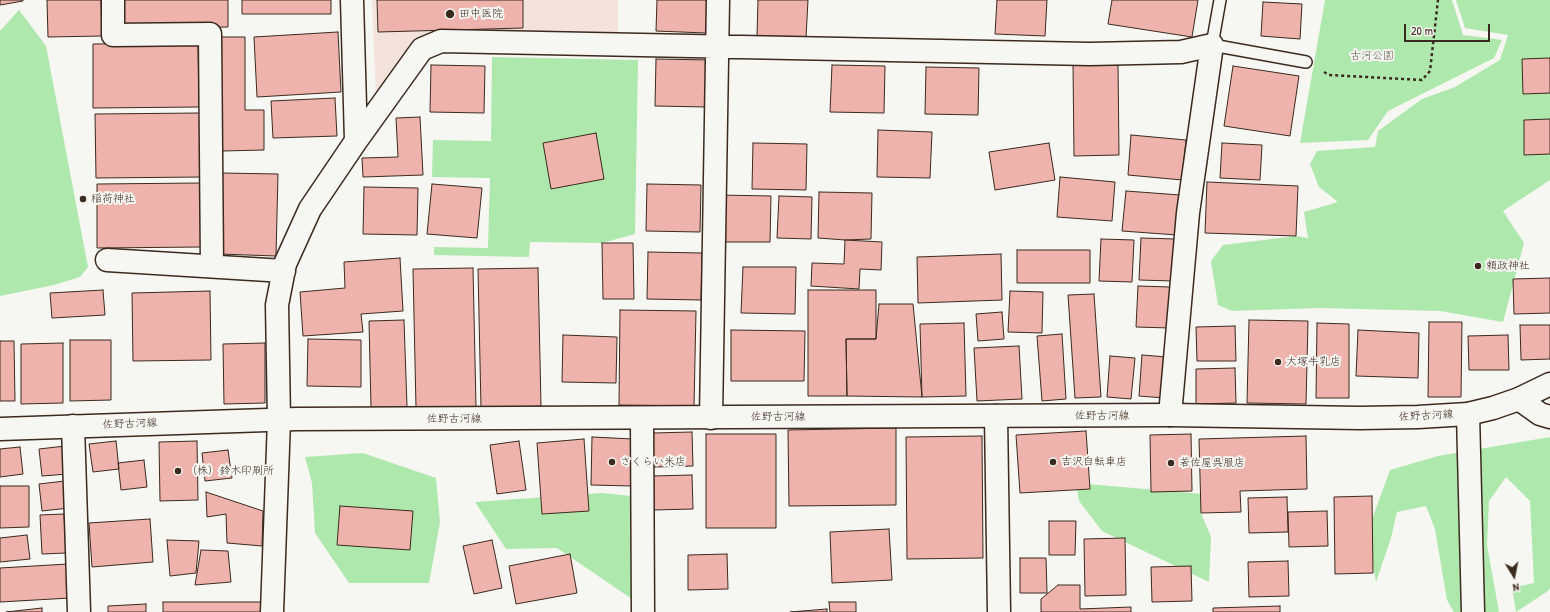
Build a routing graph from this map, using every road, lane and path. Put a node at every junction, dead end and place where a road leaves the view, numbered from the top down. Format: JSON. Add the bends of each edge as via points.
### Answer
{"nodes":[{"id":1,"x":113,"y":0,"type":"edge"},
{"id":2,"x":352,"y":0,"type":"edge"},
{"id":3,"x":718,"y":0,"type":"edge"},
{"id":4,"x":1220,"y":0,"type":"edge"},
{"id":5,"x":1438,"y":0,"type":"edge"},
{"id":6,"x":1212,"y":45,"type":"junction"},
{"id":7,"x":717,"y":46,"type":"junction"},
{"id":8,"x":1306,"y":62,"type":"joint"},
{"id":9,"x":356,"y":140,"type":"junction"},
{"id":10,"x":106,"y":260,"type":"dead end"},
{"id":11,"x":212,"y":266,"type":"junction"},
{"id":12,"x":284,"y":271,"type":"junction"},
{"id":13,"x":1550,"y":384,"type":"edge"},
{"id":14,"x":1519,"y":399,"type":"junction"},
{"id":15,"x":1468,"y":414,"type":"junction"},
{"id":16,"x":1170,"y":415,"type":"junction"},
{"id":17,"x":996,"y":416,"type":"junction"},
{"id":18,"x":1550,"y":417,"type":"edge"},
{"id":19,"x":642,"y":418,"type":"junction"},
{"id":20,"x":711,"y":418,"type":"junction"},
{"id":21,"x":279,"y":420,"type":"junction"},
{"id":22,"x":73,"y":426,"type":"junction"},
{"id":23,"x":0,"y":429,"type":"edge"},
{"id":24,"x":79,"y":612,"type":"edge"},
{"id":25,"x":272,"y":612,"type":"edge"},
{"id":26,"x":643,"y":612,"type":"edge"},
{"id":27,"x":999,"y":612,"type":"edge"},
{"id":28,"x":1473,"y":612,"type":"edge"}],
"edges":[{"from":1,"to":11,"type":"street","via":[[113,35],[210,34]]},
{"from":2,"to":9,"type":"street"},
{"from":3,"to":7,"type":"street"},
{"from":4,"to":6,"type":"lane"},
{"from":5,"to":8,"type":"path","via":[[1430,71],[1422,80],[1329,75]]},
{"from":6,"to":7,"type":"street","via":[[1181,52],[1090,54]]},
{"from":6,"to":8,"type":"lane"},
{"from":6,"to":16,"type":"street","via":[[1188,213]]},
{"from":7,"to":9,"type":"street","via":[[441,41],[422,49]]},
{"from":7,"to":20,"type":"street"},
{"from":9,"to":12,"type":"street","via":[[310,209]]},
{"from":10,"to":11,"type":"street"},
{"from":11,"to":12,"type":"street"},
{"from":12,"to":21,"type":"street","via":[[277,305]]},
{"from":13,"to":14,"type":"street","name":"佐野古河線"},
{"from":14,"to":15,"type":"street","name":"佐野古河線"},
{"from":14,"to":18,"type":"street","via":[[1540,414]]},
{"from":15,"to":16,"type":"street","name":"佐野古河線","via":[[1360,418]]},
{"from":15,"to":28,"type":"street"},
{"from":16,"to":17,"type":"street","name":"佐野古河線"},
{"from":17,"to":20,"type":"street","name":"佐野古河線"},
{"from":17,"to":27,"type":"street"},
{"from":19,"to":20,"type":"street","name":"佐野古河線"},
{"from":19,"to":21,"type":"street","name":"佐野古河線"},
{"from":19,"to":26,"type":"street"},
{"from":21,"to":22,"type":"street","name":"佐野古河線"},
{"from":21,"to":25,"type":"street"},
{"from":22,"to":23,"type":"street","name":"佐野古河線"},
{"from":22,"to":24,"type":"street"}]}
